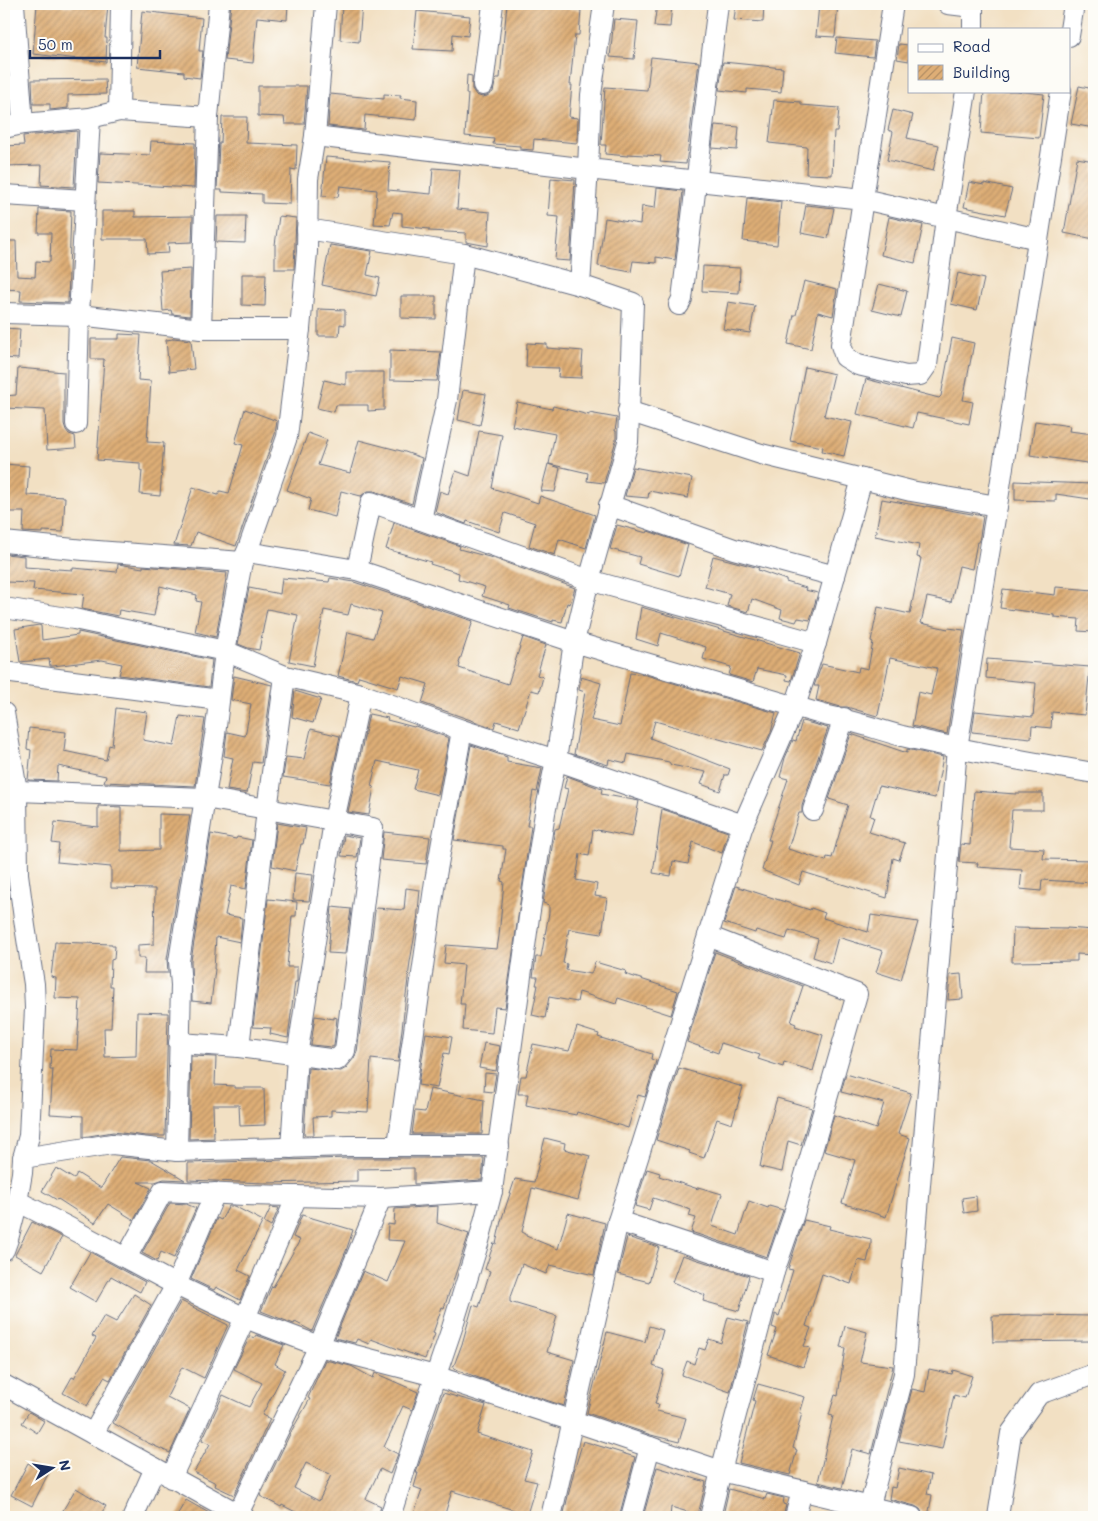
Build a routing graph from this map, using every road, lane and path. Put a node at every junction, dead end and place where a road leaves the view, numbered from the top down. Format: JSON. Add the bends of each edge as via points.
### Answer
{"nodes":[{"id":1,"x":14,"y":4,"type":"edge"},
{"id":2,"x":121,"y":4,"type":"edge"},
{"id":3,"x":219,"y":4,"type":"edge"},
{"id":4,"x":326,"y":4,"type":"edge"},
{"id":5,"x":493,"y":4,"type":"edge"},
{"id":6,"x":604,"y":4,"type":"edge"},
{"id":7,"x":718,"y":4,"type":"edge"},
{"id":8,"x":893,"y":4,"type":"edge"},
{"id":9,"x":948,"y":4,"type":"edge"},
{"id":10,"x":1074,"y":4,"type":"edge"},
{"id":11,"x":973,"y":28,"type":"edge"},
{"id":12,"x":1070,"y":30,"type":"edge"},
{"id":13,"x":483,"y":85,"type":"dead end"},
{"id":14,"x":966,"y":92,"type":"edge"},
{"id":15,"x":1061,"y":92,"type":"edge"},
{"id":16,"x":119,"y":111,"type":"junction"},
{"id":17,"x":208,"y":117,"type":"junction"},
{"id":18,"x":90,"y":118,"type":"junction"},
{"id":19,"x":13,"y":126,"type":"edge"},
{"id":20,"x":315,"y":136,"type":"junction"},
{"id":21,"x":588,"y":169,"type":"junction"},
{"id":22,"x":697,"y":180,"type":"junction"},
{"id":23,"x":4,"y":195,"type":"edge"},
{"id":24,"x":862,"y":199,"type":"junction"},
{"id":25,"x":85,"y":200,"type":"junction"},
{"id":26,"x":946,"y":218,"type":"junction"},
{"id":27,"x":307,"y":230,"type":"junction"},
{"id":28,"x":1038,"y":239,"type":"junction"},
{"id":29,"x":464,"y":254,"type":"junction"},
{"id":30,"x":580,"y":285,"type":"junction"},
{"id":31,"x":679,"y":305,"type":"dead end"},
{"id":32,"x":4,"y":313,"type":"edge"},
{"id":33,"x":79,"y":315,"type":"junction"},
{"id":34,"x":201,"y":329,"type":"junction"},
{"id":35,"x":300,"y":329,"type":"junction"},
{"id":36,"x":628,"y":411,"type":"junction"},
{"id":37,"x":76,"y":424,"type":"dead end"},
{"id":38,"x":862,"y":479,"type":"junction"},
{"id":39,"x":609,"y":505,"type":"junction"},
{"id":40,"x":997,"y":506,"type":"junction"},
{"id":41,"x":422,"y":520,"type":"junction"},
{"id":42,"x":4,"y":542,"type":"edge"},
{"id":43,"x":244,"y":557,"type":"junction"},
{"id":44,"x":357,"y":570,"type":"junction"},
{"id":45,"x":834,"y":576,"type":"junction"},
{"id":46,"x":588,"y":580,"type":"junction"},
{"id":47,"x":4,"y":608,"type":"edge"},
{"id":48,"x":574,"y":642,"type":"junction"},
{"id":49,"x":816,"y":643,"type":"junction"},
{"id":50,"x":226,"y":651,"type":"junction"},
{"id":51,"x":4,"y":672,"type":"edge"},
{"id":52,"x":285,"y":676,"type":"junction"},
{"id":53,"x":361,"y":694,"type":"junction"},
{"id":54,"x":219,"y":700,"type":"junction"},
{"id":55,"x":795,"y":706,"type":"junction"},
{"id":56,"x":4,"y":713,"type":"edge"},
{"id":57,"x":844,"y":718,"type":"junction"},
{"id":58,"x":462,"y":730,"type":"junction"},
{"id":59,"x":956,"y":748,"type":"junction"},
{"id":60,"x":556,"y":760,"type":"junction"},
{"id":61,"x":1094,"y":773,"type":"edge"},
{"id":62,"x":11,"y":792,"type":"edge"},
{"id":63,"x":205,"y":798,"type":"junction"},
{"id":64,"x":267,"y":810,"type":"junction"},
{"id":65,"x":813,"y":810,"type":"dead end"},
{"id":66,"x":334,"y":822,"type":"junction"},
{"id":67,"x":743,"y":825,"type":"junction"},
{"id":68,"x":708,"y":936,"type":"junction"},
{"id":69,"x":179,"y":1043,"type":"junction"},
{"id":70,"x":239,"y":1048,"type":"junction"},
{"id":71,"x":297,"y":1056,"type":"junction"},
{"id":72,"x":398,"y":1145,"type":"junction"},
{"id":73,"x":499,"y":1146,"type":"junction"},
{"id":74,"x":291,"y":1148,"type":"junction"},
{"id":75,"x":177,"y":1151,"type":"junction"},
{"id":76,"x":23,"y":1158,"type":"junction"},
{"id":77,"x":492,"y":1191,"type":"junction"},
{"id":78,"x":215,"y":1193,"type":"junction"},
{"id":79,"x":297,"y":1196,"type":"junction"},
{"id":80,"x":381,"y":1198,"type":"junction"},
{"id":81,"x":17,"y":1201,"type":"junction"},
{"id":82,"x":618,"y":1220,"type":"junction"},
{"id":83,"x":4,"y":1250,"type":"edge"},
{"id":84,"x":126,"y":1258,"type":"junction"},
{"id":85,"x":774,"y":1272,"type":"junction"},
{"id":86,"x":176,"y":1286,"type":"junction"},
{"id":87,"x":245,"y":1318,"type":"junction"},
{"id":88,"x":319,"y":1346,"type":"junction"},
{"id":89,"x":1094,"y":1374,"type":"edge"},
{"id":90,"x":436,"y":1376,"type":"junction"},
{"id":91,"x":4,"y":1385,"type":"edge"},
{"id":92,"x":573,"y":1421,"type":"junction"},
{"id":93,"x":93,"y":1434,"type":"junction"},
{"id":94,"x":650,"y":1447,"type":"junction"},
{"id":95,"x":721,"y":1471,"type":"junction"},
{"id":96,"x":163,"y":1473,"type":"junction"},
{"id":97,"x":802,"y":1491,"type":"junction"},
{"id":98,"x":868,"y":1512,"type":"edge"},
{"id":99,"x":241,"y":1516,"type":"edge"},
{"id":100,"x":133,"y":1517,"type":"edge"},
{"id":101,"x":390,"y":1517,"type":"edge"},
{"id":102,"x":551,"y":1517,"type":"edge"},
{"id":103,"x":631,"y":1517,"type":"edge"},
{"id":104,"x":710,"y":1517,"type":"edge"},
{"id":105,"x":795,"y":1517,"type":"edge"},
{"id":106,"x":912,"y":1517,"type":"edge"},
{"id":107,"x":998,"y":1517,"type":"edge"}],
"edges":[{"from":1,"to":19,"type":"street"},
{"from":2,"to":16,"type":"street"},
{"from":3,"to":17,"type":"street"},
{"from":4,"to":20,"type":"street"},
{"from":5,"to":13,"type":"street"},
{"from":6,"to":21,"type":"street","via":[[591,95]]},
{"from":7,"to":22,"type":"street"},
{"from":8,"to":24,"type":"street"},
{"from":9,"to":11,"type":"street","via":[[973,7]]},
{"from":10,"to":12,"type":"street"},
{"from":14,"to":26,"type":"street"},
{"from":15,"to":28,"type":"street"},
{"from":16,"to":17,"type":"street"},
{"from":16,"to":18,"type":"street"},
{"from":17,"to":34,"type":"street"},
{"from":18,"to":19,"type":"street"},
{"from":18,"to":25,"type":"street"},
{"from":20,"to":21,"type":"street"},
{"from":20,"to":27,"type":"street","via":[[308,178]]},
{"from":21,"to":22,"type":"street"},
{"from":21,"to":30,"type":"street"},
{"from":22,"to":24,"type":"street"},
{"from":22,"to":31,"type":"street"},
{"from":23,"to":25,"type":"street"},
{"from":24,"to":26,"type":"street"},
{"from":24,"to":26,"type":"street","via":[[841,345],[845,357],[858,364],[906,376],[920,375],[927,365]]},
{"from":25,"to":33,"type":"street"},
{"from":26,"to":28,"type":"street"},
{"from":27,"to":29,"type":"street"},
{"from":27,"to":35,"type":"street"},
{"from":28,"to":40,"type":"street"},
{"from":29,"to":30,"type":"street"},
{"from":29,"to":41,"type":"street","via":[[447,400]]},
{"from":30,"to":36,"type":"street","via":[[632,303]]},
{"from":32,"to":33,"type":"street"},
{"from":33,"to":34,"type":"street"},
{"from":33,"to":37,"type":"street"},
{"from":34,"to":35,"type":"street"},
{"from":35,"to":43,"type":"street","via":[[287,437]]},
{"from":36,"to":38,"type":"street","via":[[761,454]]},
{"from":36,"to":39,"type":"street","via":[[628,442]]},
{"from":38,"to":40,"type":"street"},
{"from":38,"to":45,"type":"street"},
{"from":39,"to":45,"type":"street","via":[[734,549]]},
{"from":39,"to":46,"type":"street"},
{"from":40,"to":59,"type":"street"},
{"from":41,"to":44,"type":"street","via":[[371,502]]},
{"from":41,"to":46,"type":"street"},
{"from":42,"to":43,"type":"street","via":[[84,550]]},
{"from":43,"to":44,"type":"street"},
{"from":43,"to":50,"type":"street"},
{"from":44,"to":48,"type":"street"},
{"from":45,"to":49,"type":"street"},
{"from":46,"to":48,"type":"street"},
{"from":46,"to":49,"type":"street"},
{"from":47,"to":50,"type":"street","via":[[74,619]]},
{"from":48,"to":55,"type":"street"},
{"from":48,"to":60,"type":"street"},
{"from":49,"to":55,"type":"street"},
{"from":50,"to":52,"type":"street"},
{"from":50,"to":54,"type":"street"},
{"from":51,"to":54,"type":"street"},
{"from":52,"to":53,"type":"street"},
{"from":52,"to":64,"type":"street"},
{"from":53,"to":58,"type":"street"},
{"from":53,"to":66,"type":"street"},
{"from":54,"to":63,"type":"street"},
{"from":55,"to":57,"type":"street"},
{"from":55,"to":67,"type":"street"},
{"from":56,"to":62,"type":"street"},
{"from":57,"to":59,"type":"street"},
{"from":57,"to":65,"type":"street"},
{"from":58,"to":60,"type":"street"},
{"from":58,"to":72,"type":"street","via":[[435,881]]},
{"from":59,"to":61,"type":"street"},
{"from":59,"to":98,"type":"street","via":[[904,1374]]},
{"from":60,"to":67,"type":"street"},
{"from":60,"to":73,"type":"street","via":[[530,907]]},
{"from":62,"to":63,"type":"street"},
{"from":62,"to":76,"type":"street","via":[[35,1008],[29,1136]]},
{"from":63,"to":64,"type":"street"},
{"from":63,"to":69,"type":"street","via":[[179,961]]},
{"from":64,"to":66,"type":"street"},
{"from":64,"to":70,"type":"street"},
{"from":66,"to":71,"type":"street"},
{"from":66,"to":71,"type":"street","via":[[373,828],[346,1051],[337,1060]]},
{"from":67,"to":68,"type":"street"},
{"from":68,"to":82,"type":"street"},
{"from":68,"to":85,"type":"street","via":[[857,994]]},
{"from":69,"to":70,"type":"street"},
{"from":69,"to":75,"type":"street"},
{"from":70,"to":71,"type":"street"},
{"from":71,"to":74,"type":"street"},
{"from":72,"to":73,"type":"street"},
{"from":72,"to":74,"type":"street"},
{"from":73,"to":77,"type":"street"},
{"from":74,"to":75,"type":"street"},
{"from":75,"to":76,"type":"street","via":[[112,1144]]},
{"from":76,"to":81,"type":"street"},
{"from":77,"to":80,"type":"street"},
{"from":77,"to":90,"type":"street"},
{"from":78,"to":79,"type":"street"},
{"from":78,"to":84,"type":"street","via":[[163,1191]]},
{"from":78,"to":86,"type":"street"},
{"from":79,"to":80,"type":"street"},
{"from":79,"to":87,"type":"street"},
{"from":80,"to":88,"type":"street"},
{"from":81,"to":83,"type":"street"},
{"from":81,"to":84,"type":"street"},
{"from":82,"to":85,"type":"street"},
{"from":82,"to":92,"type":"street"},
{"from":84,"to":86,"type":"street"},
{"from":85,"to":95,"type":"street"},
{"from":86,"to":87,"type":"street"},
{"from":86,"to":93,"type":"street"},
{"from":87,"to":88,"type":"street"},
{"from":87,"to":96,"type":"street"},
{"from":88,"to":90,"type":"street"},
{"from":88,"to":99,"type":"street"},
{"from":89,"to":107,"type":"street","via":[[1039,1394],[1011,1433]]},
{"from":90,"to":92,"type":"street"},
{"from":90,"to":101,"type":"street"},
{"from":91,"to":93,"type":"street"},
{"from":92,"to":94,"type":"street"},
{"from":92,"to":102,"type":"street"},
{"from":93,"to":96,"type":"street"},
{"from":94,"to":95,"type":"street"},
{"from":94,"to":103,"type":"street"},
{"from":95,"to":97,"type":"street"},
{"from":95,"to":104,"type":"street"},
{"from":96,"to":99,"type":"street"},
{"from":96,"to":100,"type":"street"},
{"from":97,"to":98,"type":"street"},
{"from":97,"to":105,"type":"street"},
{"from":98,"to":106,"type":"street"}]}
